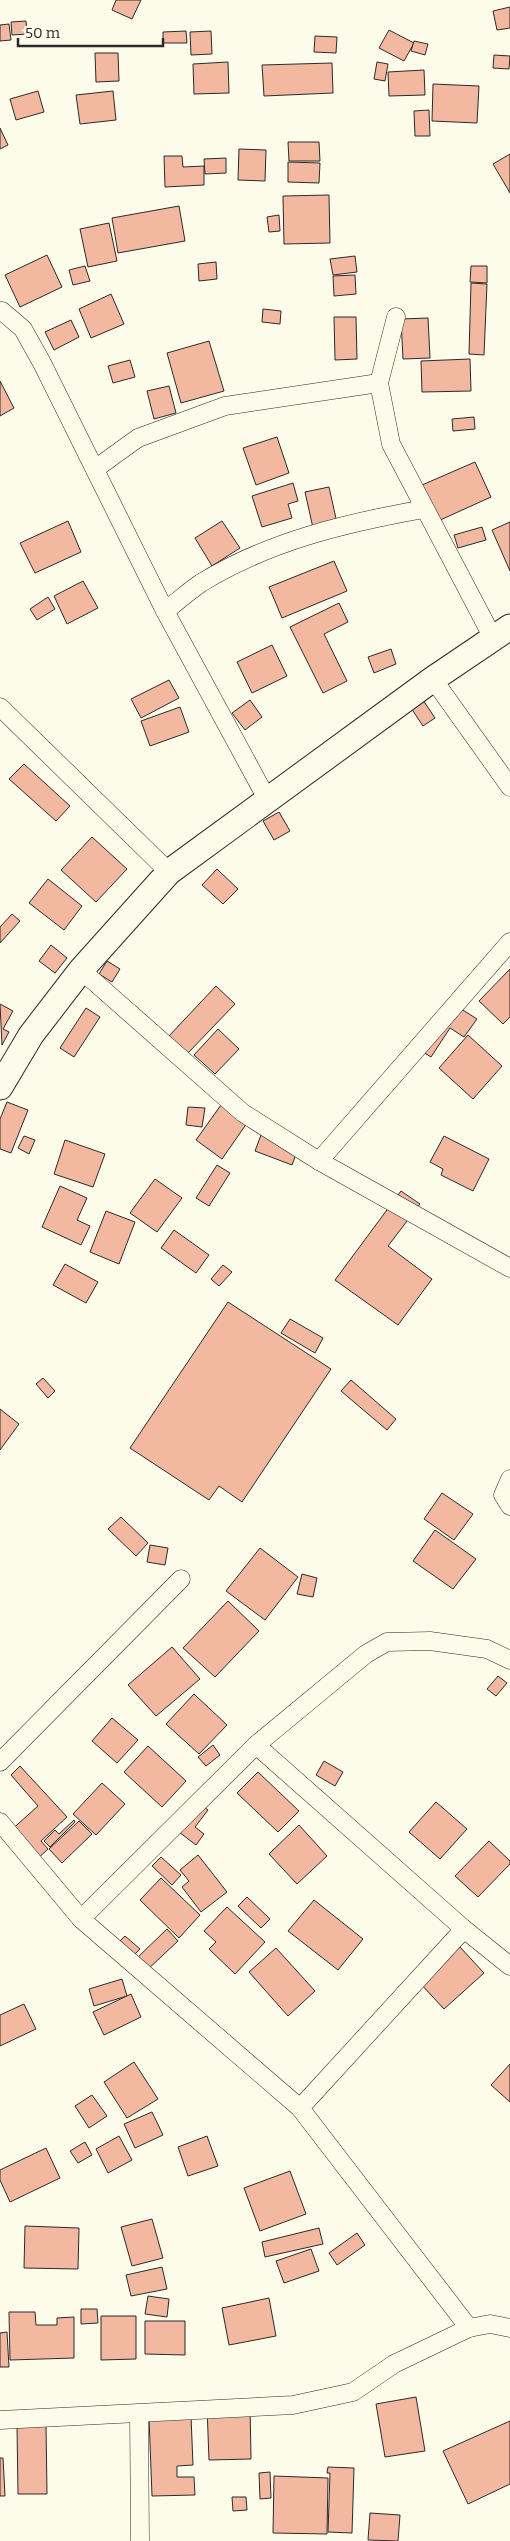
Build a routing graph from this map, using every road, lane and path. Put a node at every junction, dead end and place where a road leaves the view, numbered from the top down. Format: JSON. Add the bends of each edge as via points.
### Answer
{"nodes":[{"id":1,"x":2,"y":311,"type":"dead end"},
{"id":2,"x":396,"y":317,"type":"dead end"},
{"id":3,"x":379,"y":383,"type":"junction"},
{"id":4,"x":95,"y":469,"type":"junction"},
{"id":5,"x":424,"y":509,"type":"junction"},
{"id":6,"x":165,"y":612,"type":"junction"},
{"id":7,"x":502,"y":632,"type":"edge"},
{"id":8,"x":434,"y":679,"type":"junction"},
{"id":9,"x":0,"y":707,"type":"edge"},
{"id":10,"x":510,"y":787,"type":"edge"},
{"id":11,"x":267,"y":799,"type":"junction"},
{"id":12,"x":169,"y":872,"type":"junction"},
{"id":13,"x":510,"y":942,"type":"edge"},
{"id":14,"x":82,"y":970,"type":"junction"},
{"id":15,"x":0,"y":1087,"type":"edge"},
{"id":16,"x":319,"y":1161,"type":"junction"},
{"id":17,"x":509,"y":1264,"type":"edge"},
{"id":18,"x":510,"y":1479,"type":"edge"},
{"id":19,"x":510,"y":1506,"type":"edge"},
{"id":20,"x":181,"y":1579,"type":"dead end"},
{"id":21,"x":510,"y":1660,"type":"edge"},
{"id":22,"x":256,"y":1745,"type":"junction"},
{"id":23,"x":0,"y":1762,"type":"edge"},
{"id":24,"x":0,"y":1822,"type":"edge"},
{"id":25,"x":81,"y":1919,"type":"junction"},
{"id":26,"x":464,"y":1929,"type":"junction"},
{"id":27,"x":510,"y":1966,"type":"edge"},
{"id":28,"x":300,"y":2108,"type":"junction"},
{"id":29,"x":469,"y":2328,"type":"junction"},
{"id":30,"x":510,"y":2328,"type":"edge"},
{"id":31,"x":139,"y":2414,"type":"junction"},
{"id":32,"x":0,"y":2420,"type":"edge"},
{"id":33,"x":140,"y":2541,"type":"edge"}],
"edges":[{"from":1,"to":4,"type":"street","via":[[23,329]]},
{"from":2,"to":3,"type":"street"},
{"from":3,"to":4,"type":"street","via":[[226,406],[138,438]]},
{"from":3,"to":5,"type":"street","via":[[391,444]]},
{"from":4,"to":6,"type":"street"},
{"from":5,"to":6,"type":"street","via":[[359,521],[274,546],[201,583]]},
{"from":5,"to":7,"type":"street"},
{"from":6,"to":11,"type":"street"},
{"from":7,"to":8,"type":"street"},
{"from":8,"to":10,"type":"street"},
{"from":8,"to":11,"type":"street"},
{"from":9,"to":12,"type":"street"},
{"from":11,"to":12,"type":"street"},
{"from":12,"to":14,"type":"street"},
{"from":13,"to":16,"type":"street"},
{"from":14,"to":15,"type":"street","via":[[31,1035]]},
{"from":14,"to":16,"type":"street","via":[[243,1112]]},
{"from":16,"to":17,"type":"street"},
{"from":18,"to":19,"type":"street","via":[[503,1495]]},
{"from":20,"to":23,"type":"street"},
{"from":21,"to":22,"type":"street","via":[[487,1649],[430,1641],[387,1642],[366,1654]]},
{"from":22,"to":25,"type":"street"},
{"from":22,"to":26,"type":"street"},
{"from":24,"to":25,"type":"street"},
{"from":25,"to":28,"type":"street"},
{"from":26,"to":27,"type":"street"},
{"from":26,"to":28,"type":"street"},
{"from":28,"to":29,"type":"street"},
{"from":29,"to":30,"type":"street","via":[[490,2324]]},
{"from":29,"to":31,"type":"street","via":[[394,2364],[353,2392],[293,2405]]},
{"from":31,"to":32,"type":"street"},
{"from":31,"to":33,"type":"street"}]}
